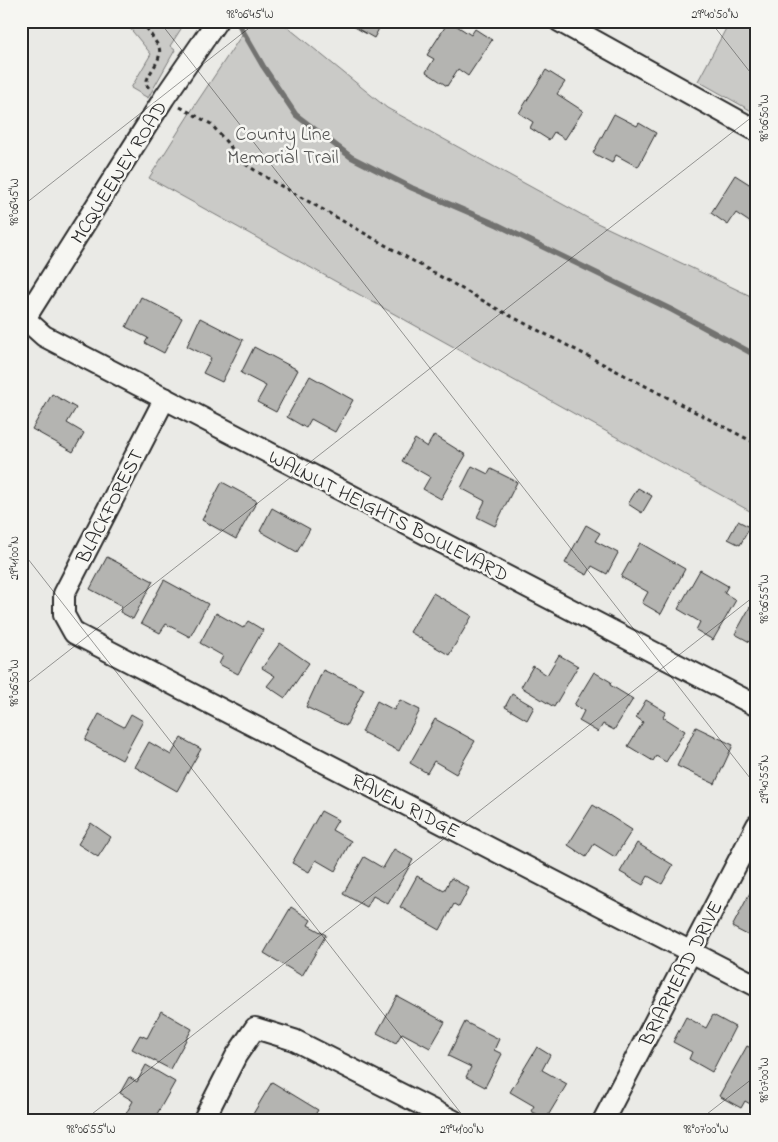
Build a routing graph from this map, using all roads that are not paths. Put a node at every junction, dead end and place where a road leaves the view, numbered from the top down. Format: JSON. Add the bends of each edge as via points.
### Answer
{"nodes":[{"id":1,"x":217,"y":21,"type":"edge"},
{"id":2,"x":558,"y":21,"type":"edge"},
{"id":3,"x":757,"y":131,"type":"edge"},
{"id":4,"x":23,"y":322,"type":"edge"},
{"id":5,"x":165,"y":398,"type":"junction"},
{"id":6,"x":64,"y":616,"type":"joint"},
{"id":7,"x":757,"y":706,"type":"edge"},
{"id":8,"x":757,"y":825,"type":"edge"},
{"id":9,"x":690,"y":952,"type":"junction"},
{"id":10,"x":757,"y":986,"type":"edge"},
{"id":11,"x":203,"y":1121,"type":"edge"},
{"id":12,"x":454,"y":1121,"type":"edge"},
{"id":13,"x":603,"y":1121,"type":"edge"}],
"edges":[{"from":1,"to":4,"type":"street","name":"MCQUEENEY ROAD","via":[[164,98]]},
{"from":2,"to":3,"type":"street"},
{"from":4,"to":5,"type":"street","name":"WALNUT HEIGHTS BOULEVARD"},
{"from":5,"to":6,"type":"street","name":"BLACKFOREST","via":[[64,594]]},
{"from":5,"to":7,"type":"street","name":"WALNUT HEIGHTS BOULEVARD"},
{"from":6,"to":9,"type":"street","name":"RAVEN RIDGE","via":[[74,633]]},
{"from":8,"to":9,"type":"street","name":"BRIARMEAD DRIVE"},
{"from":9,"to":10,"type":"street","name":"RAVEN RIDGE"},
{"from":9,"to":13,"type":"street","name":"BRIARMEAD DRIVE"},
{"from":11,"to":12,"type":"street","via":[[236,1056],[255,1028],[294,1040]]}]}
